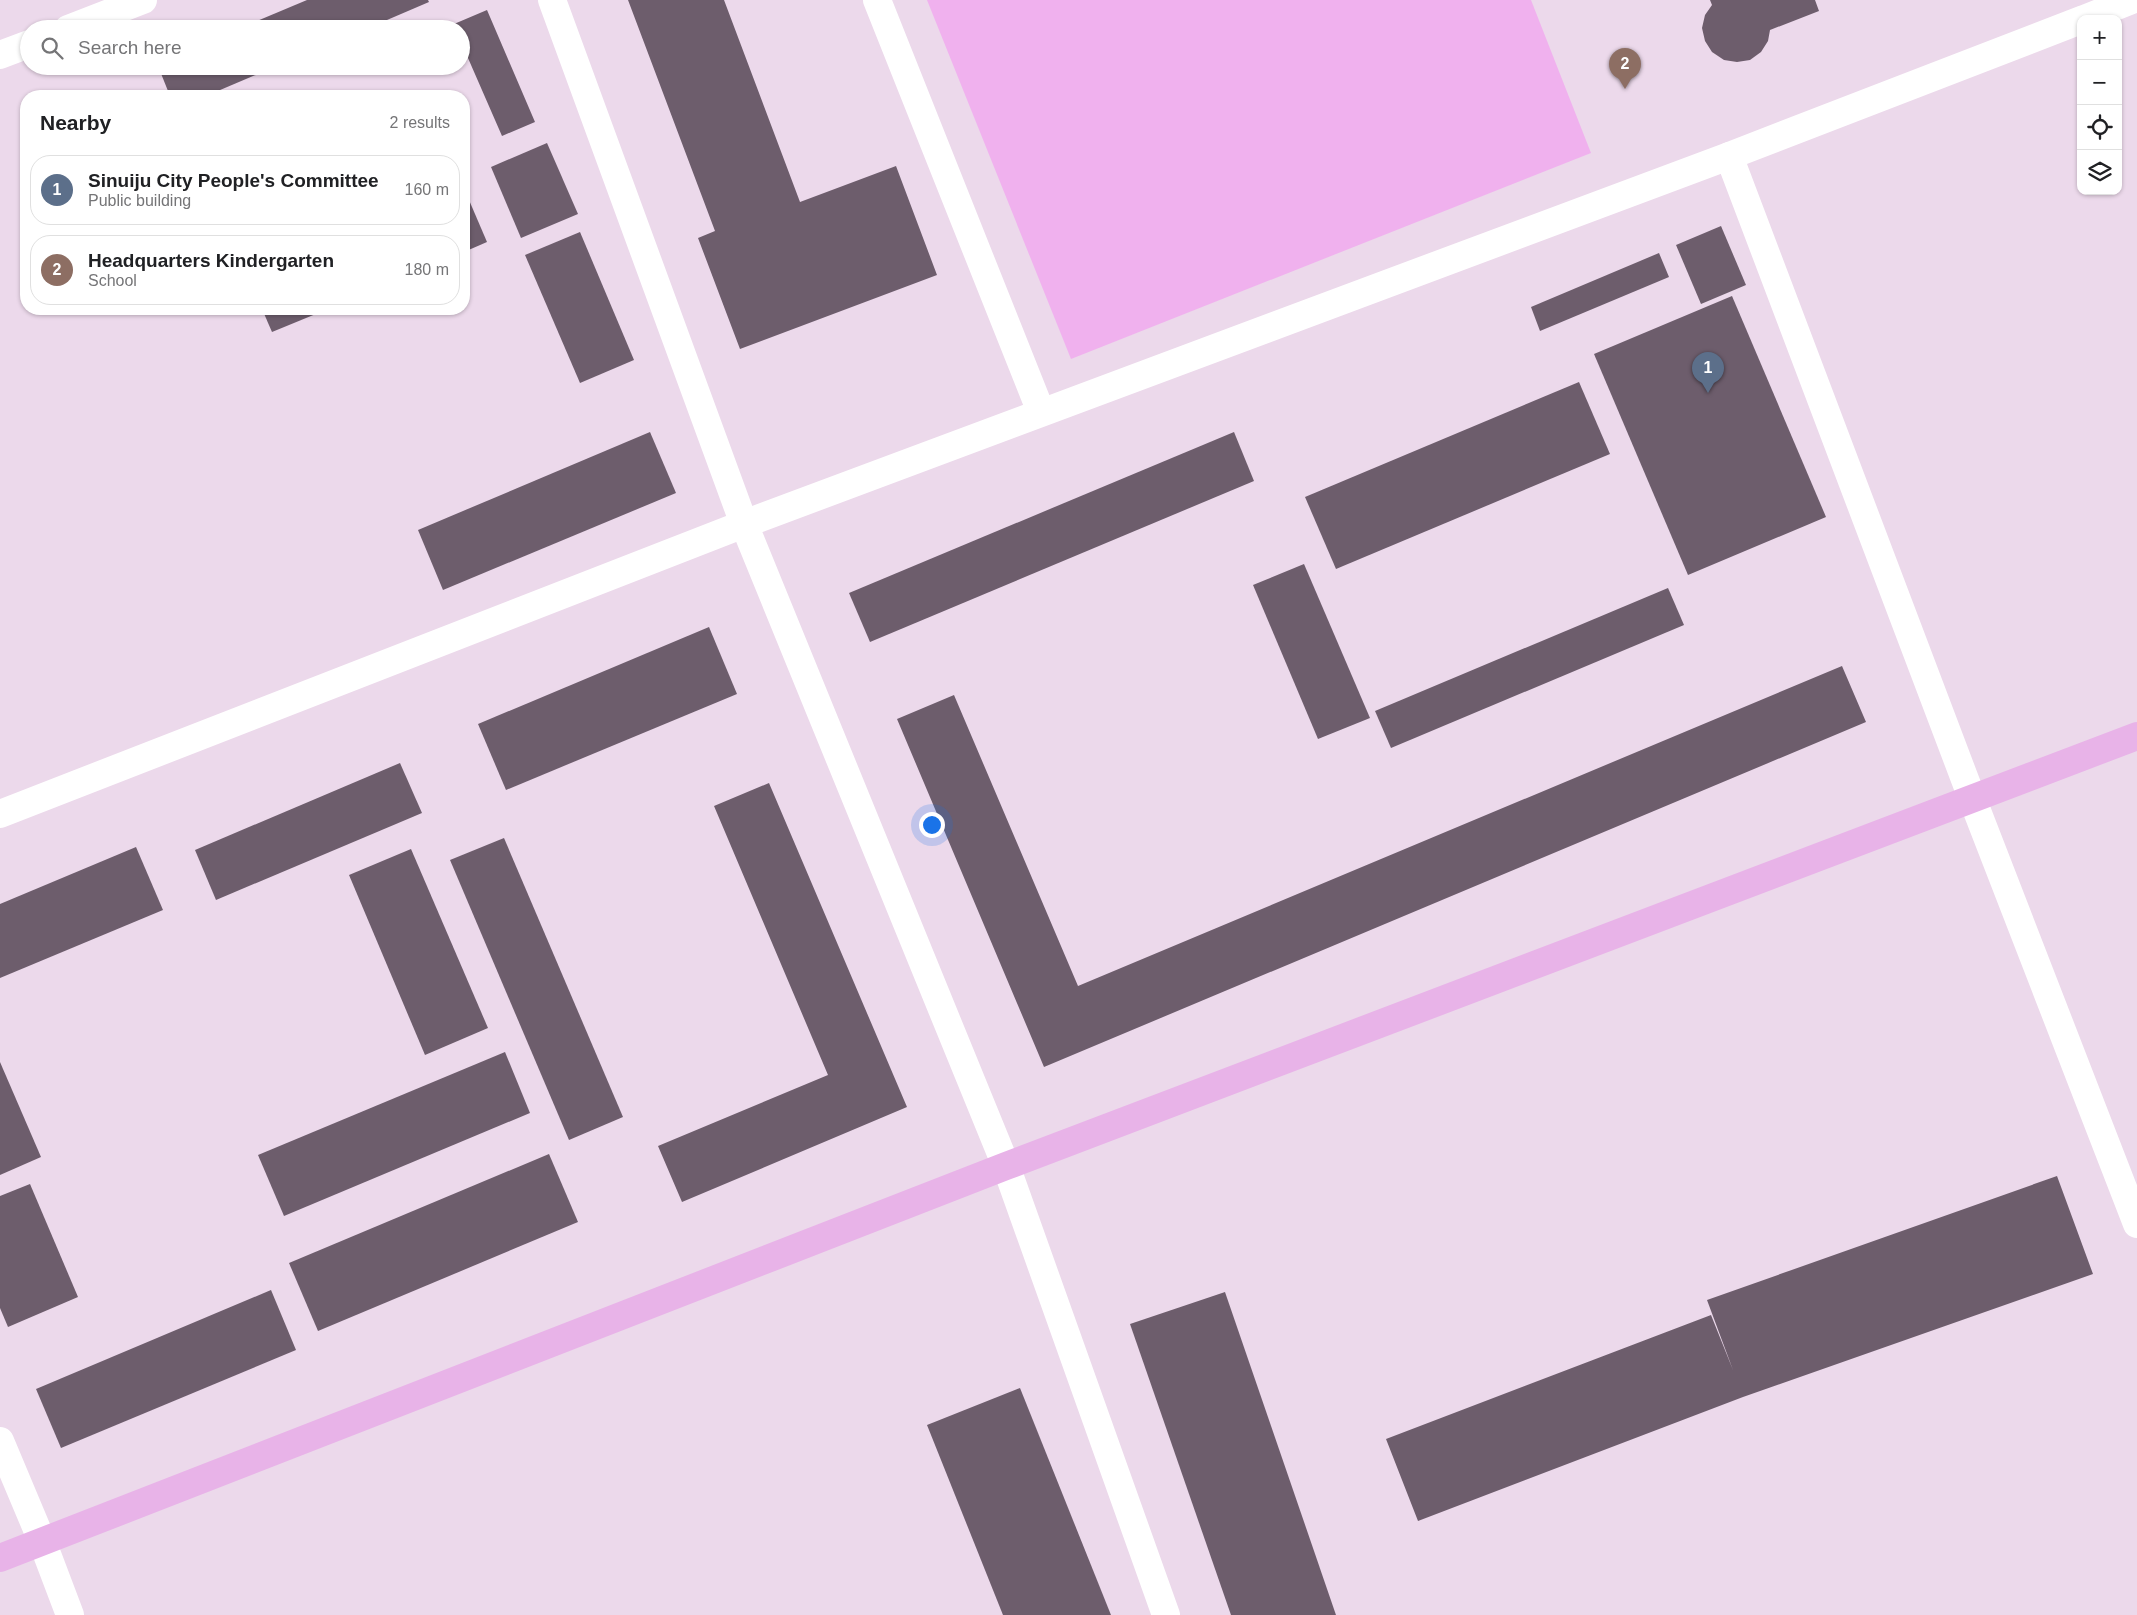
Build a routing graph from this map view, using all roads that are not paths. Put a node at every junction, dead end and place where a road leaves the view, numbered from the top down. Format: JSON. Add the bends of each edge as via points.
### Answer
{"nodes":[{"id":1,"x":142,"y":0,"type":"edge"},
{"id":2,"x":552,"y":0,"type":"edge"},
{"id":3,"x":877,"y":0,"type":"edge"},
{"id":4,"x":2132,"y":0,"type":"edge"},
{"id":5,"x":2093,"y":15,"type":"edge"},
{"id":6,"x":91,"y":20,"type":"edge"},
{"id":7,"x":2077,"y":21,"type":"edge"},
{"id":8,"x":20,"y":47,"type":"edge"},
{"id":9,"x":0,"y":55,"type":"edge"},
{"id":10,"x":1729,"y":156,"type":"junction"},
{"id":11,"x":1041,"y":412,"type":"junction"},
{"id":12,"x":744,"y":524,"type":"junction"},
{"id":13,"x":2137,"y":736,"type":"edge"},
{"id":14,"x":1972,"y":798,"type":"junction"},
{"id":15,"x":0,"y":814,"type":"edge"},
{"id":16,"x":1006,"y":1166,"type":"junction"},
{"id":17,"x":2137,"y":1224,"type":"edge"},
{"id":18,"x":0,"y":1441,"type":"edge"},
{"id":19,"x":42,"y":1541,"type":"junction"},
{"id":20,"x":0,"y":1558,"type":"edge"},
{"id":21,"x":70,"y":1615,"type":"edge"},
{"id":22,"x":1166,"y":1615,"type":"edge"}],
"edges":[{"from":1,"to":6,"type":"street"},
{"from":2,"to":12,"type":"street"},
{"from":3,"to":11,"type":"street"},
{"from":4,"to":5,"type":"street"},
{"from":7,"to":10,"type":"street"},
{"from":8,"to":9,"type":"street"},
{"from":10,"to":11,"type":"street"},
{"from":10,"to":14,"type":"street"},
{"from":11,"to":12,"type":"street"},
{"from":12,"to":15,"type":"street"},
{"from":12,"to":16,"type":"street"},
{"from":13,"to":14,"type":"main road"},
{"from":14,"to":16,"type":"main road"},
{"from":14,"to":17,"type":"street"},
{"from":16,"to":19,"type":"main road"},
{"from":16,"to":22,"type":"street"},
{"from":18,"to":19,"type":"street"},
{"from":19,"to":20,"type":"main road"},
{"from":19,"to":21,"type":"street"}]}
